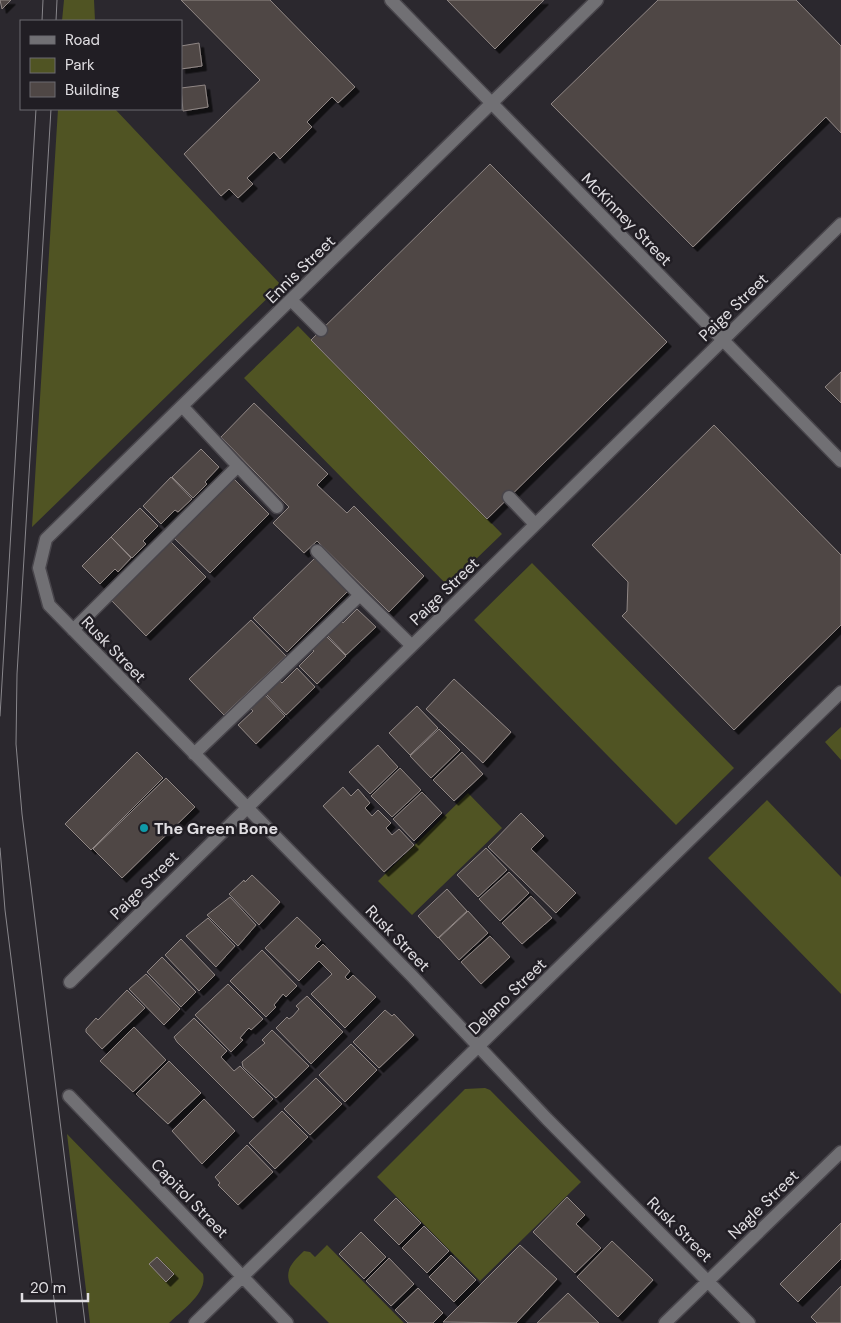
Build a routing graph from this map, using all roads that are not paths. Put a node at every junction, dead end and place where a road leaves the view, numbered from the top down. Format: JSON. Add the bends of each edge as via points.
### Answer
{"nodes":[{"id":1,"x":391,"y":0,"type":"edge"},
{"id":2,"x":596,"y":0,"type":"edge"},
{"id":3,"x":491,"y":104,"type":"junction"},
{"id":4,"x":841,"y":224,"type":"edge"},
{"id":5,"x":291,"y":300,"type":"junction"},
{"id":6,"x":322,"y":330,"type":"dead end"},
{"id":7,"x":723,"y":340,"type":"junction"},
{"id":8,"x":182,"y":406,"type":"junction"},
{"id":9,"x":841,"y":461,"type":"edge"},
{"id":10,"x":238,"y":466,"type":"junction"},
{"id":11,"x":509,"y":497,"type":"dead end"},
{"id":12,"x":277,"y":507,"type":"dead end"},
{"id":13,"x":535,"y":524,"type":"junction"},
{"id":14,"x":317,"y":551,"type":"dead end"},
{"id":15,"x":39,"y":568,"type":"joint"},
{"id":16,"x":360,"y":595,"type":"junction"},
{"id":17,"x":73,"y":630,"type":"junction"},
{"id":18,"x":411,"y":646,"type":"junction"},
{"id":19,"x":841,"y":692,"type":"edge"},
{"id":20,"x":194,"y":754,"type":"junction"},
{"id":21,"x":246,"y":806,"type":"junction"},
{"id":22,"x":70,"y":982,"type":"dead end"},
{"id":23,"x":478,"y":1046,"type":"junction"},
{"id":24,"x":69,"y":1096,"type":"dead end"},
{"id":25,"x":841,"y":1152,"type":"edge"},
{"id":26,"x":242,"y":1277,"type":"junction"},
{"id":27,"x":707,"y":1280,"type":"junction"},
{"id":28,"x":195,"y":1323,"type":"edge"},
{"id":29,"x":287,"y":1323,"type":"edge"},
{"id":30,"x":665,"y":1323,"type":"edge"},
{"id":31,"x":749,"y":1323,"type":"edge"}],
"edges":[{"from":1,"to":3,"type":"street","name":"McKinney Street"},
{"from":2,"to":3,"type":"street","name":"Ennis Street"},
{"from":3,"to":5,"type":"street","name":"Ennis Street"},
{"from":3,"to":7,"type":"street","name":"McKinney Street"},
{"from":4,"to":7,"type":"street","name":"Paige Street"},
{"from":5,"to":6,"type":"street"},
{"from":5,"to":8,"type":"street","name":"Ennis Street"},
{"from":7,"to":9,"type":"street","name":"McKinney Street"},
{"from":7,"to":13,"type":"street","name":"Paige Street"},
{"from":8,"to":10,"type":"street"},
{"from":8,"to":15,"type":"street","name":"Ennis Street","via":[[46,539]]},
{"from":10,"to":12,"type":"street"},
{"from":10,"to":17,"type":"street"},
{"from":11,"to":13,"type":"street"},
{"from":13,"to":18,"type":"street","name":"Paige Street"},
{"from":14,"to":16,"type":"street"},
{"from":15,"to":17,"type":"street","name":"Rusk Street","via":[[48,605]]},
{"from":16,"to":18,"type":"street"},
{"from":16,"to":20,"type":"street"},
{"from":17,"to":20,"type":"street","name":"Rusk Street"},
{"from":18,"to":21,"type":"street","name":"Paige Street"},
{"from":19,"to":23,"type":"street","name":"Delano Street"},
{"from":20,"to":21,"type":"street","name":"Rusk Street"},
{"from":21,"to":22,"type":"street","name":"Paige Street"},
{"from":21,"to":23,"type":"street","name":"Rusk Street"},
{"from":23,"to":26,"type":"street","name":"Delano Street"},
{"from":23,"to":27,"type":"street","name":"Rusk Street"},
{"from":24,"to":26,"type":"street","name":"Capitol Street"},
{"from":25,"to":27,"type":"street","name":"Nagle Street"},
{"from":26,"to":28,"type":"street","name":"Delano Street"},
{"from":26,"to":29,"type":"street","name":"Capitol Street"},
{"from":27,"to":30,"type":"street","name":"Nagle Street"},
{"from":27,"to":31,"type":"street","name":"Rusk Street"}]}
